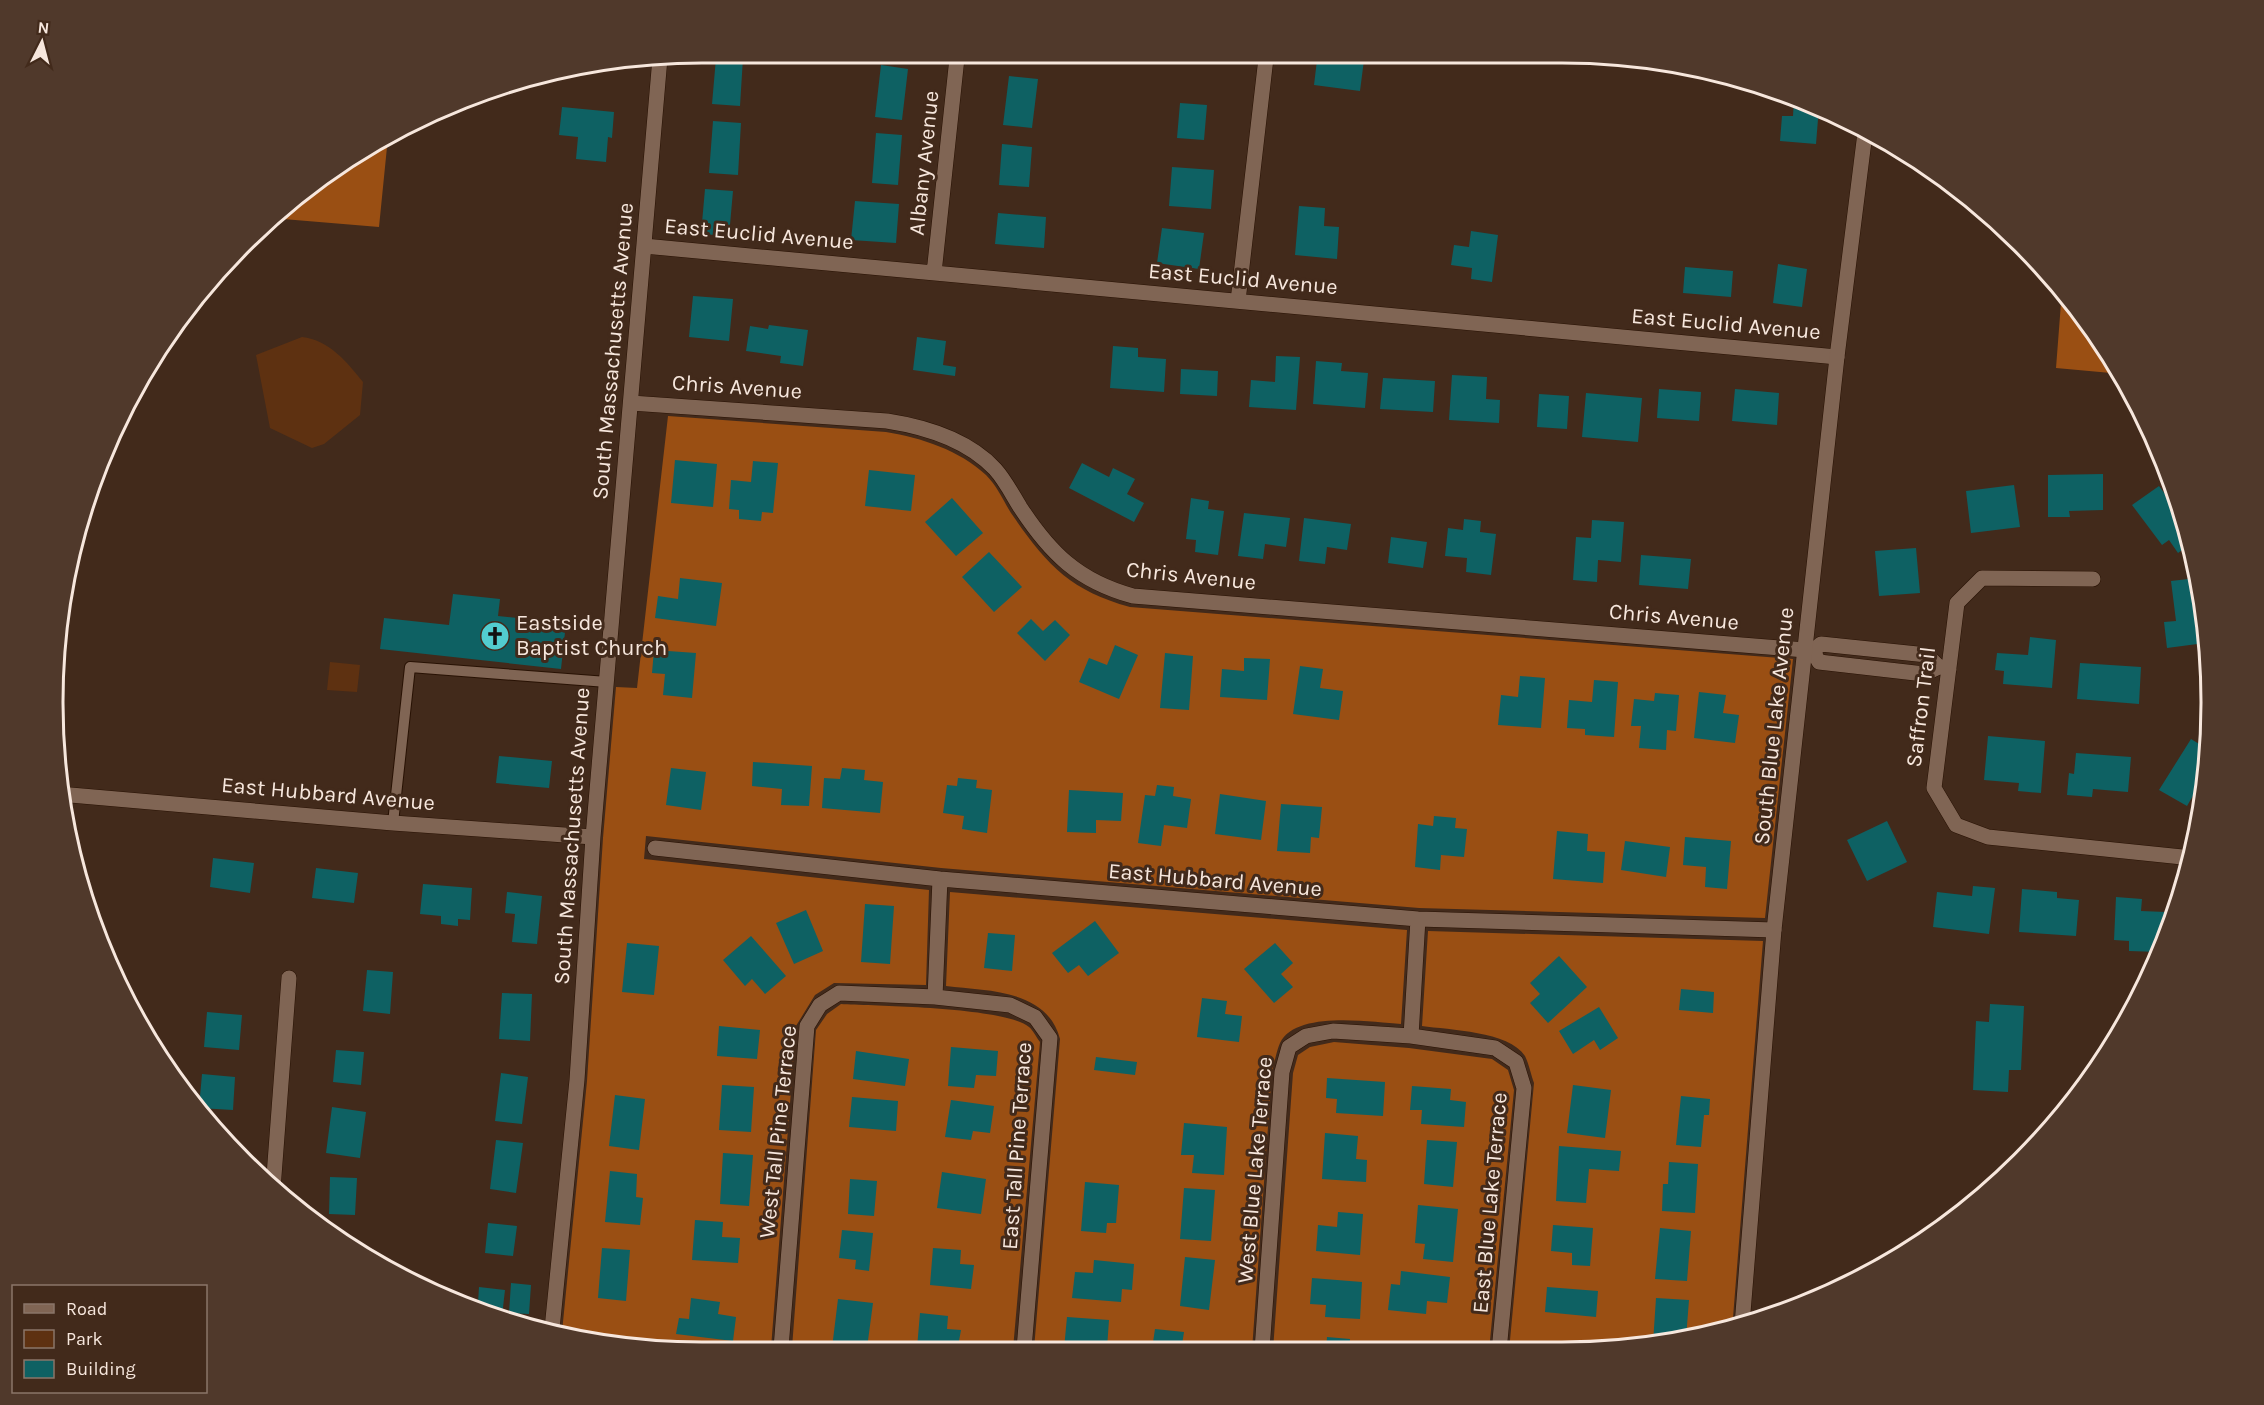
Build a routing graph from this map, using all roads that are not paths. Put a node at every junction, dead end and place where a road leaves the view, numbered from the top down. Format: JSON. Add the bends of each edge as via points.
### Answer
{"nodes":[{"id":1,"x":956,"y":63,"type":"edge"},
{"id":2,"x":1265,"y":63,"type":"edge"},
{"id":3,"x":659,"y":64,"type":"edge"},
{"id":4,"x":1863,"y":139,"type":"edge"},
{"id":5,"x":644,"y":246,"type":"junction"},
{"id":6,"x":934,"y":273,"type":"junction"},
{"id":7,"x":1238,"y":301,"type":"junction"},
{"id":8,"x":1837,"y":357,"type":"junction"},
{"id":9,"x":631,"y":403,"type":"junction"},
{"id":10,"x":2093,"y":579,"type":"dead end"},
{"id":11,"x":1809,"y":651,"type":"junction"},
{"id":12,"x":1944,"y":668,"type":"junction"},
{"id":13,"x":607,"y":682,"type":"junction"},
{"id":14,"x":70,"y":795,"type":"edge"},
{"id":15,"x":393,"y":823,"type":"junction"},
{"id":16,"x":593,"y":837,"type":"junction"},
{"id":17,"x":655,"y":848,"type":"dead end"},
{"id":18,"x":2182,"y":857,"type":"edge"},
{"id":19,"x":940,"y":879,"type":"junction"},
{"id":20,"x":1418,"y":919,"type":"junction"},
{"id":21,"x":1774,"y":930,"type":"junction"},
{"id":22,"x":289,"y":978,"type":"dead end"},
{"id":23,"x":935,"y":997,"type":"junction"},
{"id":24,"x":1411,"y":1036,"type":"junction"},
{"id":25,"x":274,"y":1177,"type":"edge"},
{"id":26,"x":1743,"y":1315,"type":"edge"},
{"id":27,"x":553,"y":1324,"type":"edge"},
{"id":28,"x":782,"y":1342,"type":"edge"},
{"id":29,"x":1025,"y":1342,"type":"edge"},
{"id":30,"x":1263,"y":1342,"type":"edge"},
{"id":31,"x":1500,"y":1342,"type":"edge"}],
"edges":[{"from":1,"to":6,"type":"street","name":"Albany Avenue"},
{"from":2,"to":7,"type":"street"},
{"from":3,"to":5,"type":"street","name":"South Massachusetts Avenue"},
{"from":4,"to":8,"type":"street","name":"South Blue Lake Avenue"},
{"from":5,"to":6,"type":"street","name":"East Euclid Avenue"},
{"from":5,"to":9,"type":"street","name":"South Massachusetts Avenue"},
{"from":6,"to":7,"type":"street","name":"East Euclid Avenue"},
{"from":7,"to":8,"type":"street","name":"East Euclid Avenue"},
{"from":8,"to":11,"type":"street","name":"South Blue Lake Avenue"},
{"from":9,"to":11,"type":"street","name":"Chris Avenue","via":[[887,421],[936,432],[968,448],[995,469],[1039,535],[1064,562],[1108,589],[1133,596]]},
{"from":9,"to":13,"type":"street","name":"South Massachusetts Avenue"},
{"from":10,"to":12,"type":"street","name":"Saffron Trail","via":[[1982,578],[1957,603]]},
{"from":11,"to":12,"type":"street","name":"Chris Avenue","via":[[1821,644],[1927,656]]},
{"from":11,"to":21,"type":"street","name":"South Blue Lake Avenue"},
{"from":12,"to":18,"type":"street","name":"Saffron Trail","via":[[1934,788],[1956,825],[1988,837]]},
{"from":13,"to":15,"type":"lane","via":[[410,667]]},
{"from":13,"to":16,"type":"street","name":"South Massachusetts Avenue"},
{"from":14,"to":15,"type":"street","name":"East Hubbard Avenue"},
{"from":15,"to":16,"type":"street","name":"East Hubbard Avenue"},
{"from":16,"to":27,"type":"street","name":"South Massachusetts Avenue","via":[[577,1080]]},
{"from":17,"to":19,"type":"street","name":"East Hubbard Avenue"},
{"from":19,"to":20,"type":"street","name":"East Hubbard Avenue"},
{"from":19,"to":23,"type":"street"},
{"from":20,"to":21,"type":"street","name":"East Hubbard Avenue"},
{"from":20,"to":24,"type":"street"},
{"from":21,"to":26,"type":"street","name":"South Blue Lake Avenue"},
{"from":22,"to":25,"type":"street"},
{"from":23,"to":28,"type":"street","name":"West Tall Pine Terrace","via":[[839,993],[820,1005],[807,1026]]},
{"from":23,"to":29,"type":"street","name":"East Tall Pine Terrace","via":[[1010,1005],[1035,1017],[1050,1038]]},
{"from":24,"to":30,"type":"street","name":"West Blue Lake Terrace","via":[[1334,1030],[1306,1036],[1289,1047],[1282,1072]]},
{"from":24,"to":31,"type":"street","name":"East Blue Lake Terrace","via":[[1496,1048],[1516,1062],[1524,1088]]}]}
